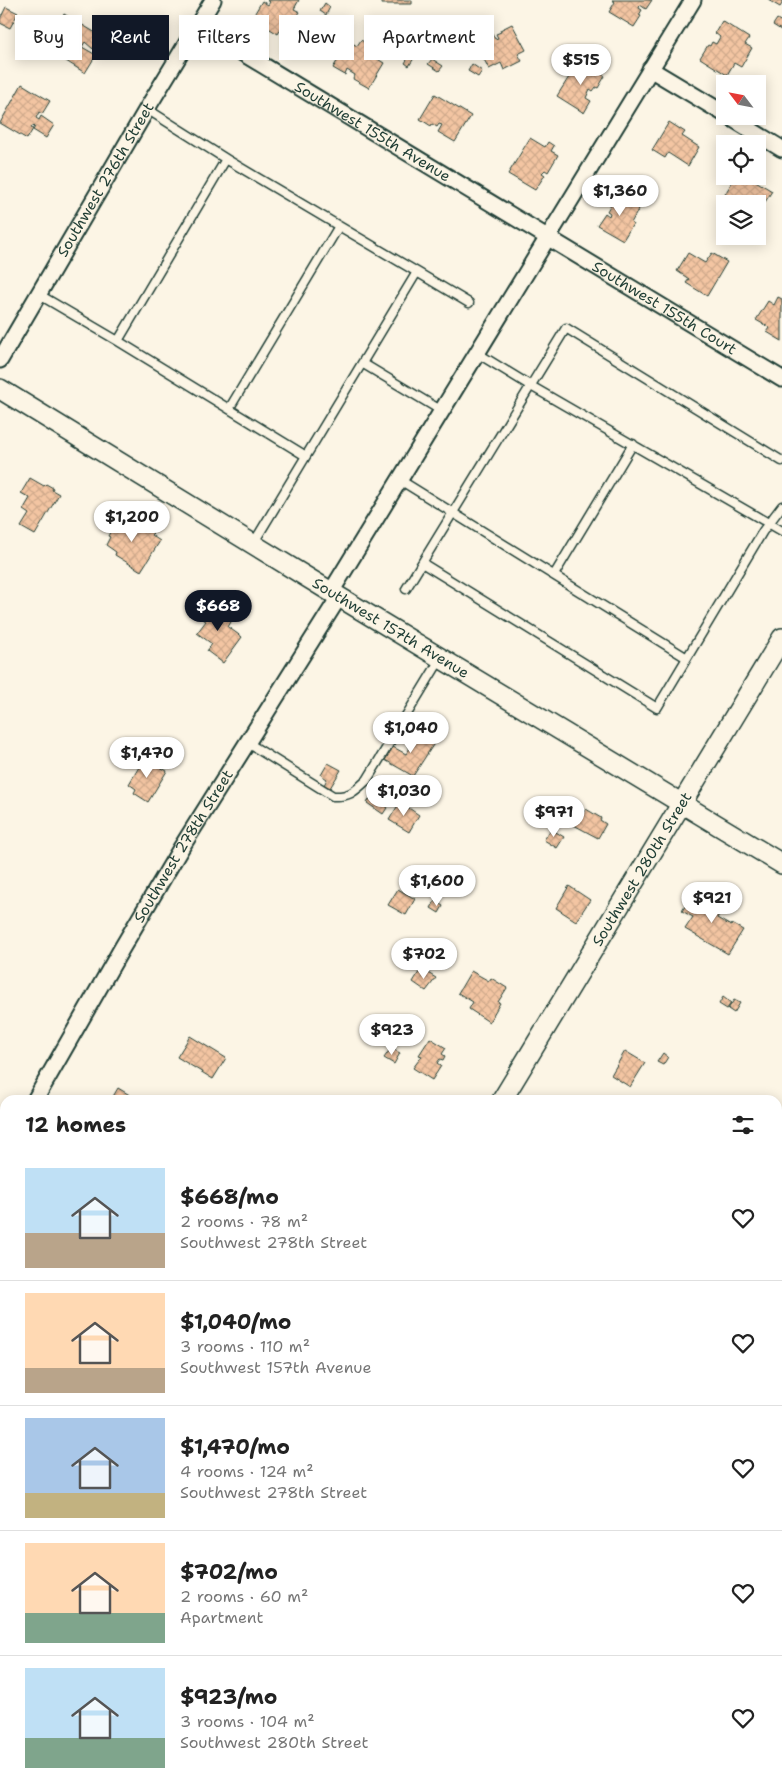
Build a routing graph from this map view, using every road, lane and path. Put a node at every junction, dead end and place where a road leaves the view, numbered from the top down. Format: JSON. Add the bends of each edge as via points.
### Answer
{"nodes":[{"id":1,"x":213,"y":0,"type":"edge"},
{"id":2,"x":694,"y":0,"type":"edge"},
{"id":3,"x":204,"y":15,"type":"edge"},
{"id":4,"x":179,"y":57,"type":"edge"},
{"id":5,"x":254,"y":60,"type":"edge"},
{"id":6,"x":650,"y":69,"type":"junction"},
{"id":7,"x":147,"y":109,"type":"junction"},
{"id":8,"x":716,"y":109,"type":"edge"},
{"id":9,"x":742,"y":125,"type":"edge"},
{"id":10,"x":782,"y":149,"type":"edge"},
{"id":11,"x":226,"y":159,"type":"junction"},
{"id":12,"x":338,"y":226,"type":"junction"},
{"id":13,"x":548,"y":237,"type":"junction"},
{"id":14,"x":417,"y":272,"type":"junction"},
{"id":15,"x":38,"y":294,"type":"junction"},
{"id":16,"x":469,"y":303,"type":"dead end"},
{"id":17,"x":118,"y":341,"type":"junction"},
{"id":18,"x":477,"y":353,"type":"junction"},
{"id":19,"x":0,"y":360,"type":"edge"},
{"id":20,"x":362,"y":363,"type":"junction"},
{"id":21,"x":782,"y":379,"type":"edge"},
{"id":22,"x":531,"y":386,"type":"junction"},
{"id":23,"x":0,"y":389,"type":"edge"},
{"id":24,"x":229,"y":409,"type":"junction"},
{"id":25,"x":442,"y":411,"type":"junction"},
{"id":26,"x":633,"y":444,"type":"junction"},
{"id":27,"x":306,"y":456,"type":"junction"},
{"id":28,"x":782,"y":460,"type":"edge"},
{"id":29,"x":400,"y":480,"type":"junction"},
{"id":30,"x":782,"y":506,"type":"edge"},
{"id":31,"x":454,"y":513,"type":"junction"},
{"id":32,"x":769,"y":523,"type":"junction"},
{"id":33,"x":782,"y":531,"type":"edge"},
{"id":34,"x":253,"y":544,"type":"junction"},
{"id":35,"x":422,"y":563,"type":"junction"},
{"id":36,"x":554,"y":575,"type":"junction"},
{"id":37,"x":406,"y":589,"type":"dead end"},
{"id":38,"x":335,"y":594,"type":"junction"},
{"id":39,"x":782,"y":638,"type":"edge"},
{"id":40,"x":441,"y":658,"type":"junction"},
{"id":41,"x":687,"y":658,"type":"junction"},
{"id":42,"x":248,"y":743,"type":"junction"},
{"id":43,"x":682,"y":804,"type":"junction"},
{"id":44,"x":782,"y":864,"type":"edge"},
{"id":45,"x":38,"y":1095,"type":"edge"},
{"id":46,"x":505,"y":1095,"type":"edge"}],
"edges":[{"from":1,"to":3,"type":"street","name":"Southwest 276th Street"},
{"from":2,"to":6,"type":"street"},
{"from":4,"to":7,"type":"street","name":"Southwest 276th Street"},
{"from":5,"to":13,"type":"street","name":"Southwest 155th Avenue"},
{"from":6,"to":8,"type":"street"},
{"from":6,"to":13,"type":"street"},
{"from":7,"to":11,"type":"lane"},
{"from":7,"to":15,"type":"street","name":"Southwest 276th Street"},
{"from":9,"to":10,"type":"street"},
{"from":11,"to":12,"type":"lane"},
{"from":11,"to":17,"type":"lane"},
{"from":12,"to":14,"type":"lane"},
{"from":12,"to":24,"type":"lane"},
{"from":13,"to":18,"type":"street","name":"Southwest 278th Street"},
{"from":13,"to":21,"type":"street","name":"Southwest 155th Court"},
{"from":14,"to":16,"type":"lane"},
{"from":14,"to":20,"type":"lane"},
{"from":15,"to":17,"type":"lane"},
{"from":15,"to":19,"type":"street","name":"Southwest 276th Street"},
{"from":17,"to":24,"type":"lane"},
{"from":18,"to":22,"type":"lane"},
{"from":18,"to":25,"type":"street","name":"Southwest 278th Street"},
{"from":20,"to":25,"type":"lane"},
{"from":20,"to":27,"type":"lane"},
{"from":22,"to":26,"type":"lane"},
{"from":22,"to":28,"type":"lane","via":[[566,328]]},
{"from":22,"to":31,"type":"lane"},
{"from":23,"to":34,"type":"street","name":"Southwest 157th Avenue"},
{"from":24,"to":27,"type":"lane"},
{"from":25,"to":29,"type":"street","name":"Southwest 278th Street"},
{"from":26,"to":32,"type":"lane"},
{"from":26,"to":36,"type":"lane"},
{"from":27,"to":34,"type":"lane"},
{"from":29,"to":31,"type":"lane"},
{"from":29,"to":38,"type":"street","name":"Southwest 278th Street"},
{"from":30,"to":32,"type":"lane"},
{"from":31,"to":35,"type":"lane"},
{"from":31,"to":36,"type":"lane"},
{"from":32,"to":33,"type":"lane"},
{"from":32,"to":41,"type":"lane"},
{"from":34,"to":38,"type":"street","name":"Southwest 157th Avenue"},
{"from":35,"to":37,"type":"lane"},
{"from":35,"to":41,"type":"lane","via":[[657,708]]},
{"from":36,"to":41,"type":"lane"},
{"from":38,"to":40,"type":"street","name":"Southwest 157th Avenue"},
{"from":38,"to":42,"type":"street","name":"Southwest 278th Street"},
{"from":39,"to":43,"type":"street","name":"Southwest 280th Street"},
{"from":40,"to":42,"type":"lane","via":[[367,780],[345,797],[333,796]]},
{"from":40,"to":43,"type":"street","name":"Southwest 157th Avenue"},
{"from":42,"to":45,"type":"street","name":"Southwest 278th Street","via":[[171,865]]},
{"from":43,"to":44,"type":"street","name":"Southwest 157th Avenue"},
{"from":43,"to":46,"type":"street","name":"Southwest 280th Street"}]}
